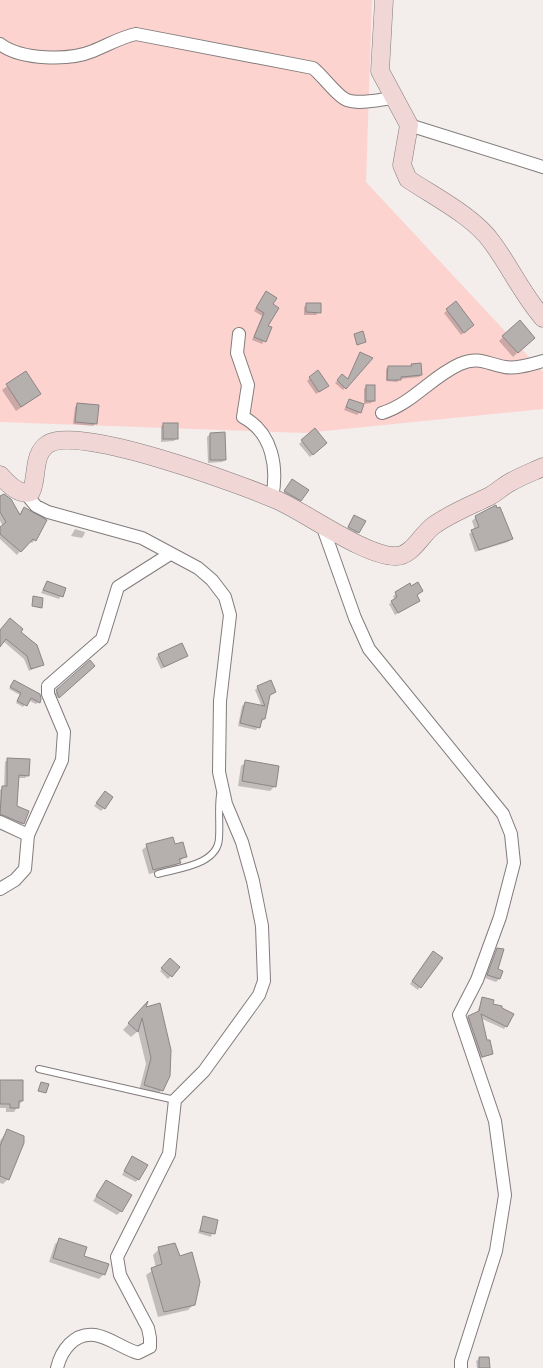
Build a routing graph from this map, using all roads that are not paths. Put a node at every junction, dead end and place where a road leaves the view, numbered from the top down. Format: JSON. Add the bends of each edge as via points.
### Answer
{"nodes":[{"id":1,"x":384,"y":0,"type":"edge"},
{"id":2,"x":0,"y":44,"type":"edge"},
{"id":3,"x":394,"y":98,"type":"junction"},
{"id":4,"x":409,"y":125,"type":"junction"},
{"id":5,"x":543,"y":167,"type":"edge"},
{"id":6,"x":543,"y":318,"type":"edge"},
{"id":7,"x":239,"y":334,"type":"dead end"},
{"id":8,"x":543,"y":361,"type":"edge"},
{"id":9,"x":382,"y":413,"type":"dead end"},
{"id":10,"x":543,"y":467,"type":"edge"},
{"id":11,"x":0,"y":475,"type":"edge"},
{"id":12,"x":26,"y":494,"type":"junction"},
{"id":13,"x":272,"y":498,"type":"junction"},
{"id":14,"x":322,"y":525,"type":"junction"},
{"id":15,"x":170,"y":554,"type":"junction"},
{"id":16,"x":222,"y":787,"type":"junction"},
{"id":17,"x":0,"y":822,"type":"edge"},
{"id":18,"x":28,"y":835,"type":"junction"},
{"id":19,"x":158,"y":874,"type":"dead end"},
{"id":20,"x":0,"y":889,"type":"edge"},
{"id":21,"x":39,"y":1069,"type":"dead end"},
{"id":22,"x":175,"y":1100,"type":"junction"},
{"id":23,"x":57,"y":1368,"type":"edge"},
{"id":24,"x":461,"y":1368,"type":"edge"}],
"edges":[{"from":1,"to":3,"type":"street","via":[[380,71]]},
{"from":2,"to":3,"type":"street","via":[[23,55],[57,56],[91,52],[136,34],[313,68],[346,100],[354,102]]},
{"from":3,"to":4,"type":"street"},
{"from":4,"to":5,"type":"street"},
{"from":4,"to":6,"type":"street","via":[[402,165],[408,179],[477,226],[491,240],[529,302]]},
{"from":7,"to":13,"type":"street","via":[[237,353],[248,385],[243,417],[259,427],[272,454],[275,473]]},
{"from":8,"to":9,"type":"street","via":[[506,367],[487,360],[462,363],[406,403]]},
{"from":10,"to":14,"type":"street","via":[[446,516],[428,530],[409,552],[399,557],[387,556],[353,542]]},
{"from":11,"to":12,"type":"street"},
{"from":12,"to":13,"type":"street","via":[[34,486],[36,463],[42,449],[57,440],[127,449]]},
{"from":12,"to":15,"type":"street","via":[[36,506],[48,512],[142,538]]},
{"from":13,"to":14,"type":"street"},
{"from":14,"to":24,"type":"street","via":[[369,649],[504,814],[511,834],[514,862],[500,917],[477,980],[459,1015],[495,1121],[505,1195],[496,1250]]},
{"from":15,"to":16,"type":"street","via":[[198,568],[212,580],[225,596],[230,615],[220,701],[219,772]]},
{"from":15,"to":18,"type":"street","via":[[118,587],[102,638],[48,686],[48,694],[64,732],[62,760]]},
{"from":16,"to":19,"type":"lane","via":[[219,839],[215,852],[205,860]]},
{"from":16,"to":22,"type":"street","via":[[254,880],[262,926],[264,981],[259,995],[236,1030],[204,1071]]},
{"from":17,"to":18,"type":"street"},
{"from":18,"to":20,"type":"street","via":[[25,869]]},
{"from":21,"to":22,"type":"lane"},
{"from":22,"to":23,"type":"street","via":[[169,1154],[117,1257],[120,1275],[148,1328],[150,1347],[138,1353],[95,1335],[82,1336],[69,1343]]}]}
